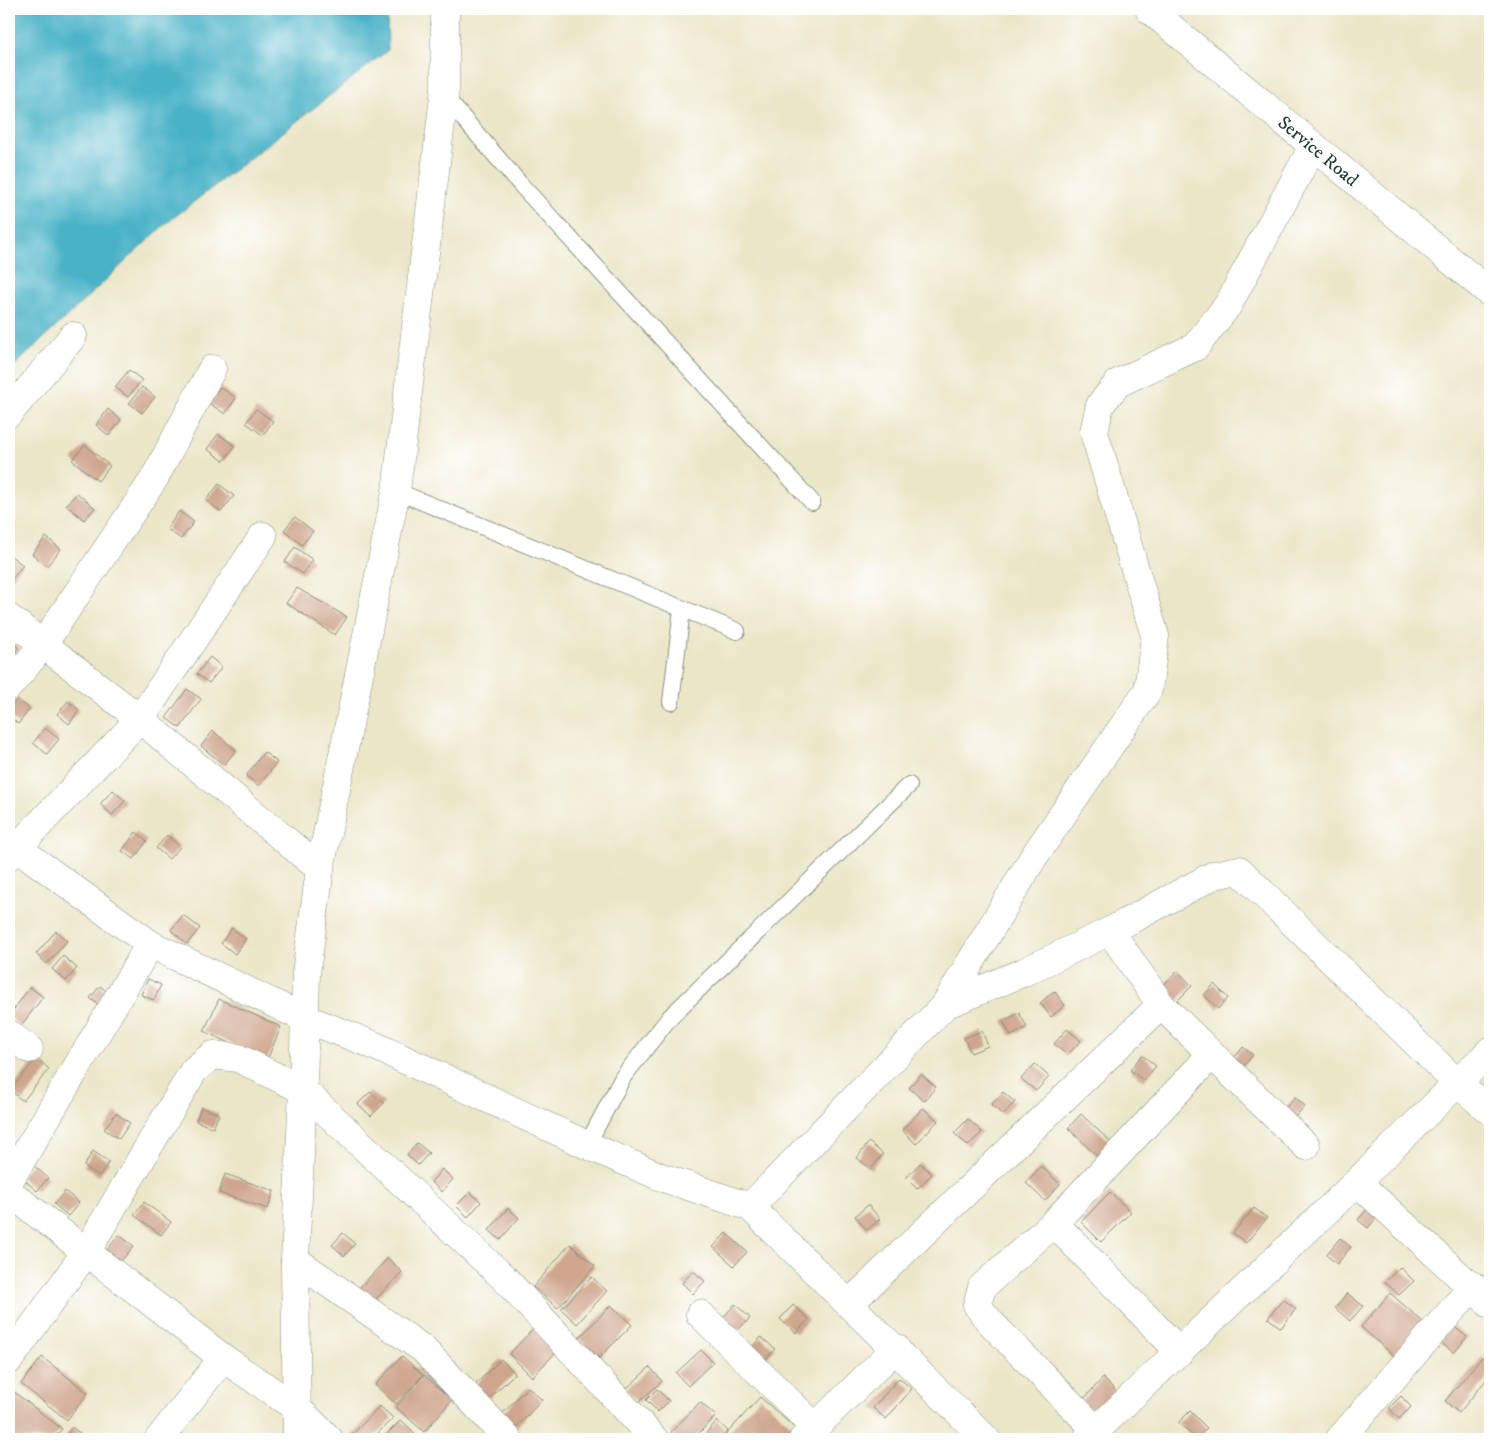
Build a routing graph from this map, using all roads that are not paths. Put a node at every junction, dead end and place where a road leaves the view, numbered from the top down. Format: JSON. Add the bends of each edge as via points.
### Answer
{"nodes":[{"id":1,"x":445,"y":9,"type":"edge"},
{"id":2,"x":1148,"y":9,"type":"edge"},
{"id":3,"x":444,"y":96,"type":"junction"},
{"id":4,"x":1313,"y":146,"type":"junction"},
{"id":5,"x":1490,"y":293,"type":"edge"},
{"id":6,"x":73,"y":336,"type":"dead end"},
{"id":7,"x":212,"y":369,"type":"dead end"},
{"id":8,"x":9,"y":413,"type":"edge"},
{"id":9,"x":396,"y":491,"type":"junction"},
{"id":10,"x":812,"y":502,"type":"dead end"},
{"id":11,"x":263,"y":536,"type":"dead end"},
{"id":12,"x":682,"y":610,"type":"junction"},
{"id":13,"x":9,"y":618,"type":"edge"},
{"id":14,"x":737,"y":632,"type":"dead end"},
{"id":15,"x":42,"y":646,"type":"junction"},
{"id":16,"x":9,"y":686,"type":"edge"},
{"id":17,"x":671,"y":702,"type":"dead end"},
{"id":18,"x":140,"y":719,"type":"junction"},
{"id":19,"x":909,"y":785,"type":"dead end"},
{"id":20,"x":12,"y":852,"type":"edge"},
{"id":21,"x":320,"y":869,"type":"junction"},
{"id":22,"x":1110,"y":931,"type":"junction"},
{"id":23,"x":150,"y":944,"type":"junction"},
{"id":24,"x":945,"y":1005,"type":"junction"},
{"id":25,"x":1161,"y":1005,"type":"junction"},
{"id":26,"x":304,"y":1018,"type":"junction"},
{"id":27,"x":1490,"y":1051,"type":"edge"},
{"id":28,"x":1212,"y":1054,"type":"junction"},
{"id":29,"x":1457,"y":1083,"type":"junction"},
{"id":30,"x":303,"y":1090,"type":"junction"},
{"id":31,"x":1490,"y":1111,"type":"edge"},
{"id":32,"x":588,"y":1145,"type":"junction"},
{"id":33,"x":1306,"y":1146,"type":"dead end"},
{"id":34,"x":9,"y":1181,"type":"edge"},
{"id":35,"x":1357,"y":1182,"type":"junction"},
{"id":36,"x":9,"y":1192,"type":"edge"},
{"id":37,"x":750,"y":1207,"type":"junction"},
{"id":38,"x":1054,"y":1223,"type":"junction"},
{"id":39,"x":86,"y":1252,"type":"junction"},
{"id":40,"x":295,"y":1260,"type":"junction"},
{"id":41,"x":1482,"y":1295,"type":"edge"},
{"id":42,"x":849,"y":1304,"type":"junction"},
{"id":43,"x":700,"y":1314,"type":"dead end"},
{"id":44,"x":896,"y":1348,"type":"junction"},
{"id":45,"x":1180,"y":1352,"type":"junction"},
{"id":46,"x":222,"y":1358,"type":"junction"},
{"id":47,"x":9,"y":1360,"type":"edge"},
{"id":48,"x":298,"y":1409,"type":"junction"},
{"id":49,"x":809,"y":1433,"type":"edge"},
{"id":50,"x":1092,"y":1434,"type":"edge"},
{"id":51,"x":160,"y":1439,"type":"edge"},
{"id":52,"x":297,"y":1439,"type":"edge"},
{"id":53,"x":329,"y":1439,"type":"edge"},
{"id":54,"x":508,"y":1439,"type":"edge"},
{"id":55,"x":654,"y":1439,"type":"edge"},
{"id":56,"x":986,"y":1439,"type":"edge"},
{"id":57,"x":1340,"y":1439,"type":"edge"}],
"edges":[{"from":1,"to":3,"type":"street"},
{"from":2,"to":4,"type":"street","name":"Service Road"},
{"from":3,"to":9,"type":"street"},
{"from":3,"to":10,"type":"lane","via":[[521,185]]},
{"from":4,"to":5,"type":"street","name":"Service Road"},
{"from":4,"to":24,"type":"street","via":[[1228,305],[1195,347],[1118,383],[1100,405],[1094,432],[1155,636],[1148,690],[1033,858]]},
{"from":6,"to":8,"type":"street"},
{"from":7,"to":15,"type":"street","via":[[154,479]]},
{"from":9,"to":12,"type":"lane"},
{"from":9,"to":21,"type":"street"},
{"from":11,"to":18,"type":"street"},
{"from":12,"to":14,"type":"lane"},
{"from":12,"to":17,"type":"lane"},
{"from":13,"to":15,"type":"street"},
{"from":15,"to":16,"type":"street"},
{"from":15,"to":18,"type":"street"},
{"from":18,"to":20,"type":"street"},
{"from":18,"to":21,"type":"street"},
{"from":19,"to":32,"type":"lane","via":[[670,1017],[623,1078]]},
{"from":20,"to":23,"type":"street"},
{"from":21,"to":26,"type":"street","via":[[306,973]]},
{"from":22,"to":24,"type":"street"},
{"from":22,"to":25,"type":"street"},
{"from":22,"to":29,"type":"street","via":[[1214,875],[1239,870]]},
{"from":23,"to":26,"type":"street"},
{"from":23,"to":34,"type":"street"},
{"from":24,"to":37,"type":"street"},
{"from":25,"to":28,"type":"street"},
{"from":25,"to":42,"type":"street"},
{"from":26,"to":30,"type":"street"},
{"from":26,"to":32,"type":"street","via":[[371,1044]]},
{"from":27,"to":29,"type":"street"},
{"from":28,"to":33,"type":"street"},
{"from":28,"to":38,"type":"street"},
{"from":29,"to":31,"type":"street"},
{"from":29,"to":35,"type":"street"},
{"from":30,"to":39,"type":"street","via":[[238,1058],[213,1055],[194,1070]]},
{"from":30,"to":40,"type":"street"},
{"from":30,"to":55,"type":"street","via":[[504,1278]]},
{"from":32,"to":37,"type":"street","via":[[661,1177]]},
{"from":35,"to":41,"type":"street"},
{"from":35,"to":45,"type":"street"},
{"from":36,"to":39,"type":"street"},
{"from":37,"to":42,"type":"street"},
{"from":38,"to":45,"type":"street"},
{"from":38,"to":50,"type":"street","via":[[982,1287],[977,1305]]},
{"from":39,"to":46,"type":"street"},
{"from":39,"to":47,"type":"street"},
{"from":40,"to":48,"type":"street"},
{"from":40,"to":54,"type":"street","via":[[424,1350]]},
{"from":41,"to":57,"type":"street"},
{"from":42,"to":44,"type":"street"},
{"from":43,"to":49,"type":"street"},
{"from":44,"to":49,"type":"street"},
{"from":44,"to":56,"type":"street"},
{"from":45,"to":50,"type":"street"},
{"from":46,"to":48,"type":"street"},
{"from":46,"to":51,"type":"street"},
{"from":48,"to":52,"type":"street"},
{"from":48,"to":53,"type":"street"}]}
